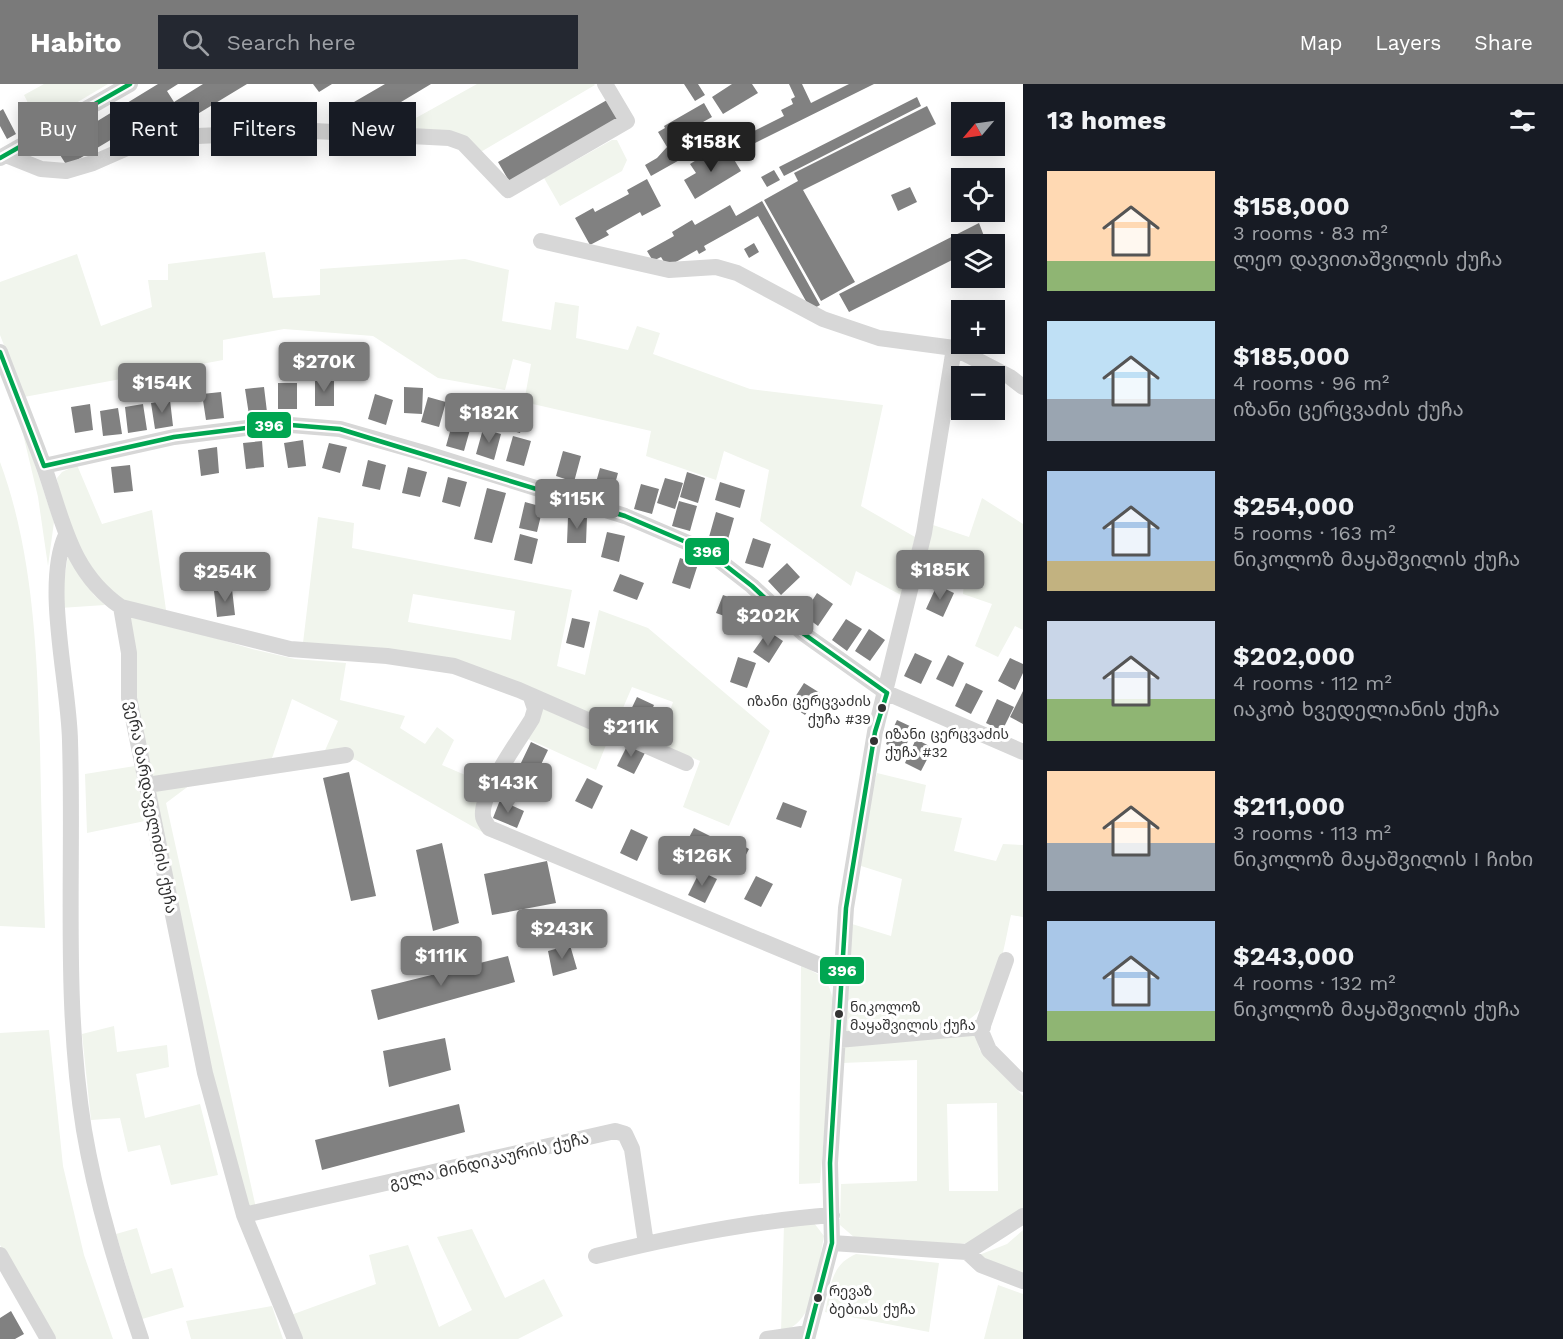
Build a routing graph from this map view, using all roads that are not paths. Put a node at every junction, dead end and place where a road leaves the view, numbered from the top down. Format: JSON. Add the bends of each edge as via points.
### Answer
{"nodes":[{"id":1,"x":130,"y":84,"type":"edge"},
{"id":2,"x":605,"y":84,"type":"edge"},
{"id":3,"x":3,"y":157,"type":"edge"},
{"id":4,"x":541,"y":241,"type":"dead end"},
{"id":5,"x":951,"y":348,"type":"edge"},
{"id":6,"x":0,"y":351,"type":"edge"},
{"id":7,"x":953,"y":354,"type":"edge"},
{"id":8,"x":966,"y":354,"type":"edge"},
{"id":9,"x":1023,"y":387,"type":"edge"},
{"id":10,"x":44,"y":466,"type":"junction"},
{"id":11,"x":66,"y":534,"type":"junction"},
{"id":12,"x":121,"y":607,"type":"junction"},
{"id":13,"x":887,"y":693,"type":"junction"},
{"id":14,"x":531,"y":697,"type":"junction"},
{"id":15,"x":1023,"y":752,"type":"edge"},
{"id":16,"x":346,"y":755,"type":"dead end"},
{"id":17,"x":686,"y":763,"type":"dead end"},
{"id":18,"x":147,"y":785,"type":"junction"},
{"id":19,"x":1006,"y":960,"type":"dead end"},
{"id":20,"x":841,"y":974,"type":"junction"},
{"id":21,"x":983,"y":1026,"type":"junction"},
{"id":22,"x":838,"y":1040,"type":"junction"},
{"id":23,"x":1023,"y":1084,"type":"edge"},
{"id":24,"x":243,"y":1215,"type":"junction"},
{"id":25,"x":831,"y":1215,"type":"junction"},
{"id":26,"x":1023,"y":1216,"type":"edge"},
{"id":27,"x":832,"y":1243,"type":"junction"},
{"id":28,"x":646,"y":1244,"type":"junction"},
{"id":29,"x":967,"y":1252,"type":"junction"},
{"id":30,"x":0,"y":1255,"type":"edge"},
{"id":31,"x":596,"y":1256,"type":"dead end"},
{"id":32,"x":1023,"y":1281,"type":"edge"},
{"id":33,"x":807,"y":1336,"type":"edge"},
{"id":34,"x":48,"y":1339,"type":"edge"},
{"id":35,"x":141,"y":1339,"type":"edge"},
{"id":36,"x":295,"y":1339,"type":"edge"},
{"id":37,"x":767,"y":1339,"type":"edge"}],
"edges":[{"from":1,"to":3,"type":"street"},
{"from":2,"to":3,"type":"street","via":[[627,121],[508,190],[463,143],[449,138],[314,131],[150,138],[66,171],[41,169]]},
{"from":4,"to":5,"type":"street","via":[[669,270],[716,267],[756,282],[823,319],[879,338]]},
{"from":6,"to":10,"type":"street"},
{"from":7,"to":13,"type":"street","via":[[924,533]]},
{"from":8,"to":9,"type":"street"},
{"from":10,"to":11,"type":"street"},
{"from":10,"to":13,"type":"street","via":[[174,436],[278,424],[340,429],[625,516],[706,551],[752,586],[804,634]]},
{"from":11,"to":12,"type":"street","via":[[87,575],[100,592]]},
{"from":11,"to":35,"type":"street","via":[[59,549],[56,581],[70,739],[73,1023],[84,1130],[110,1244]]},
{"from":12,"to":14,"type":"street","via":[[290,649],[437,662]]},
{"from":12,"to":18,"type":"street","name":"ვერა ბარდაველიძის ქუჩა","via":[[129,652],[129,698]]},
{"from":13,"to":15,"type":"street"},
{"from":13,"to":20,"type":"street","via":[[875,732],[861,812],[846,908]]},
{"from":14,"to":17,"type":"street"},
{"from":14,"to":20,"type":"street","via":[[535,709],[532,719],[495,779],[484,805],[483,817],[489,828]]},
{"from":16,"to":18,"type":"street"},
{"from":18,"to":24,"type":"street","name":"ვერა ბარდაველიძის ქუჩა","via":[[205,1073]]},
{"from":19,"to":21,"type":"street"},
{"from":20,"to":22,"type":"street"},
{"from":21,"to":22,"type":"street"},
{"from":21,"to":23,"type":"street","via":[[983,1040],[989,1050]]},
{"from":22,"to":25,"type":"street","via":[[830,1163]]},
{"from":24,"to":28,"type":"street","name":"გელა მინდიკაურის ქუჩა","via":[[615,1131],[624,1134],[632,1149]]},
{"from":24,"to":36,"type":"street"},
{"from":25,"to":27,"type":"street"},
{"from":25,"to":28,"type":"street","via":[[796,1217]]},
{"from":26,"to":29,"type":"street"},
{"from":27,"to":29,"type":"street"},
{"from":27,"to":33,"type":"street"},
{"from":28,"to":31,"type":"street"},
{"from":29,"to":32,"type":"street","via":[[981,1265]]},
{"from":30,"to":34,"type":"street"},
{"from":33,"to":37,"type":"street"}]}
